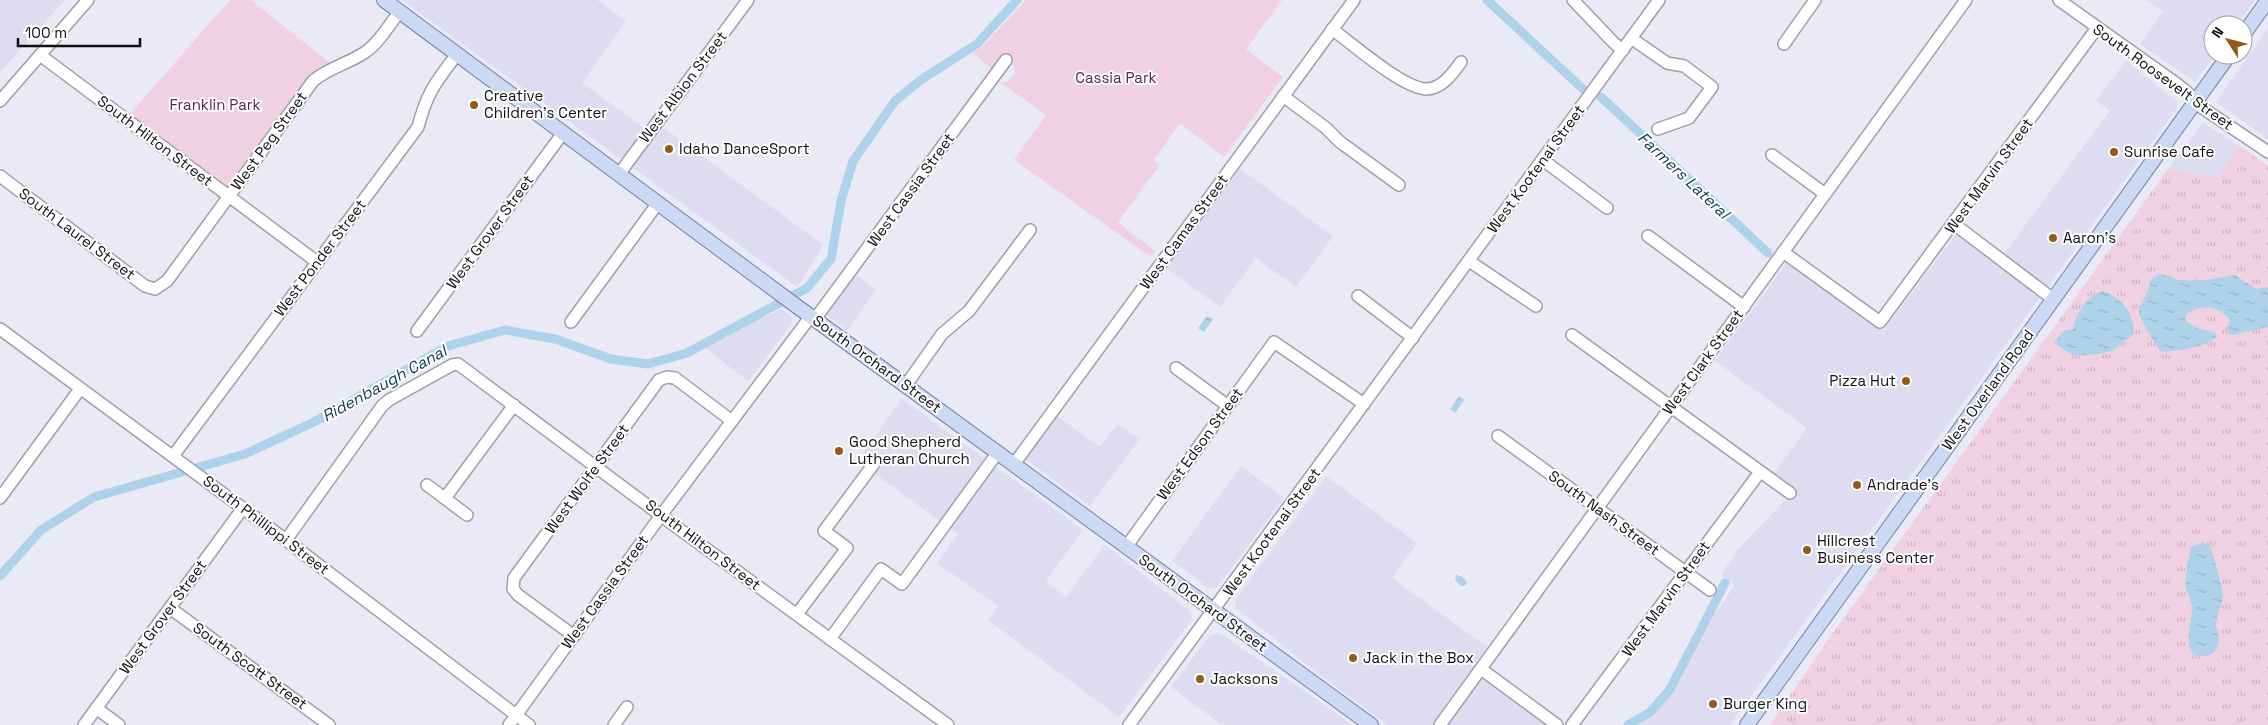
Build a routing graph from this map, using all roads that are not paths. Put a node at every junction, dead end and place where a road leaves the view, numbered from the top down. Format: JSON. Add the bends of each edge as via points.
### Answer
{"nodes":[{"id":1,"x":88,"y":0,"type":"edge"},
{"id":2,"x":384,"y":0,"type":"edge"},
{"id":3,"x":748,"y":0,"type":"edge"},
{"id":4,"x":1354,"y":0,"type":"edge"},
{"id":5,"x":1573,"y":0,"type":"edge"},
{"id":6,"x":1659,"y":0,"type":"edge"},
{"id":7,"x":1815,"y":0,"type":"edge"},
{"id":8,"x":1966,"y":0,"type":"edge"},
{"id":9,"x":2059,"y":0,"type":"edge"},
{"id":10,"x":2268,"y":0,"type":"edge"},
{"id":11,"x":400,"y":11,"type":"junction"},
{"id":12,"x":2253,"y":21,"type":"edge"},
{"id":13,"x":2097,"y":28,"type":"junction"},
{"id":14,"x":1332,"y":29,"type":"junction"},
{"id":15,"x":1632,"y":38,"type":"junction"},
{"id":16,"x":1784,"y":44,"type":"dead end"},
{"id":17,"x":1623,"y":50,"type":"junction"},
{"id":18,"x":457,"y":54,"type":"junction"},
{"id":19,"x":40,"y":56,"type":"junction"},
{"id":20,"x":1006,"y":60,"type":"dead end"},
{"id":21,"x":1461,"y":62,"type":"dead end"},
{"id":22,"x":2222,"y":65,"type":"edge"},
{"id":23,"x":1283,"y":96,"type":"junction"},
{"id":24,"x":0,"y":101,"type":"edge"},
{"id":25,"x":2194,"y":102,"type":"junction"},
{"id":26,"x":1658,"y":129,"type":"dead end"},
{"id":27,"x":563,"y":133,"type":"junction"},
{"id":28,"x":2268,"y":152,"type":"edge"},
{"id":29,"x":1772,"y":155,"type":"dead end"},
{"id":30,"x":1543,"y":160,"type":"junction"},
{"id":31,"x":619,"y":174,"type":"junction"},
{"id":32,"x":0,"y":176,"type":"edge"},
{"id":33,"x":1399,"y":185,"type":"dead end"},
{"id":34,"x":1825,"y":194,"type":"junction"},
{"id":35,"x":229,"y":196,"type":"junction"},
{"id":36,"x":658,"y":203,"type":"junction"},
{"id":37,"x":1607,"y":208,"type":"dead end"},
{"id":38,"x":1954,"y":224,"type":"junction"},
{"id":39,"x":1030,"y":230,"type":"dead end"},
{"id":40,"x":1648,"y":236,"type":"dead end"},
{"id":41,"x":1783,"y":252,"type":"junction"},
{"id":42,"x":1469,"y":261,"type":"junction"},
{"id":43,"x":317,"y":262,"type":"junction"},
{"id":44,"x":155,"y":289,"type":"joint"},
{"id":45,"x":1358,"y":296,"type":"dead end"},
{"id":46,"x":2053,"y":300,"type":"junction"},
{"id":47,"x":1536,"y":306,"type":"dead end"},
{"id":48,"x":1744,"y":307,"type":"junction"},
{"id":49,"x":813,"y":318,"type":"junction"},
{"id":50,"x":571,"y":322,"type":"dead end"},
{"id":51,"x":0,"y":329,"type":"edge"},
{"id":52,"x":417,"y":331,"type":"dead end"},
{"id":53,"x":1572,"y":335,"type":"dead end"},
{"id":54,"x":1413,"y":338,"type":"junction"},
{"id":55,"x":1176,"y":368,"type":"dead end"},
{"id":56,"x":906,"y":385,"type":"junction"},
{"id":57,"x":80,"y":390,"type":"junction"},
{"id":58,"x":1364,"y":404,"type":"junction"},
{"id":59,"x":514,"y":405,"type":"junction"},
{"id":60,"x":1228,"y":406,"type":"junction"},
{"id":61,"x":1671,"y":407,"type":"junction"},
{"id":62,"x":732,"y":421,"type":"junction"},
{"id":63,"x":1498,"y":436,"type":"dead end"},
{"id":64,"x":998,"y":452,"type":"junction"},
{"id":65,"x":177,"y":460,"type":"junction"},
{"id":66,"x":1014,"y":464,"type":"junction"},
{"id":67,"x":873,"y":465,"type":"dead end"},
{"id":68,"x":596,"y":466,"type":"junction"},
{"id":69,"x":1760,"y":472,"type":"junction"},
{"id":70,"x":427,"y":486,"type":"dead end"},
{"id":71,"x":1790,"y":493,"type":"dead end"},
{"id":72,"x":0,"y":498,"type":"edge"},
{"id":73,"x":445,"y":498,"type":"junction"},
{"id":74,"x":243,"y":508,"type":"junction"},
{"id":75,"x":1598,"y":508,"type":"junction"},
{"id":76,"x":662,"y":514,"type":"junction"},
{"id":77,"x":467,"y":515,"type":"dead end"},
{"id":78,"x":286,"y":540,"type":"junction"},
{"id":79,"x":1126,"y":547,"type":"junction"},
{"id":80,"x":1686,"y":572,"type":"junction"},
{"id":81,"x":1710,"y":590,"type":"dead end"},
{"id":82,"x":170,"y":608,"type":"junction"},
{"id":83,"x":1214,"y":611,"type":"junction"},
{"id":84,"x":797,"y":614,"type":"junction"},
{"id":85,"x":574,"y":636,"type":"junction"},
{"id":86,"x":830,"y":639,"type":"junction"},
{"id":87,"x":1481,"y":669,"type":"junction"},
{"id":88,"x":627,"y":707,"type":"dead end"},
{"id":89,"x":96,"y":708,"type":"junction"},
{"id":90,"x":516,"y":715,"type":"junction"},
{"id":91,"x":84,"y":725,"type":"edge"},
{"id":92,"x":119,"y":725,"type":"edge"},
{"id":93,"x":329,"y":725,"type":"edge"},
{"id":94,"x":509,"y":725,"type":"edge"},
{"id":95,"x":529,"y":725,"type":"edge"},
{"id":96,"x":614,"y":725,"type":"edge"},
{"id":97,"x":948,"y":725,"type":"edge"},
{"id":98,"x":1130,"y":725,"type":"edge"},
{"id":99,"x":1371,"y":725,"type":"edge"},
{"id":100,"x":1440,"y":725,"type":"edge"},
{"id":101,"x":1558,"y":725,"type":"edge"},
{"id":102,"x":1572,"y":725,"type":"edge"},
{"id":103,"x":1747,"y":725,"type":"edge"}],
"edges":[{"from":1,"to":19,"type":"street"},
{"from":2,"to":11,"type":"main road","name":"South Orchard Street"},
{"from":3,"to":31,"type":"street","name":"West Albion Street"},
{"from":4,"to":14,"type":"street","name":"West Camas Street"},
{"from":5,"to":17,"type":"street"},
{"from":6,"to":15,"type":"street","name":"West Kootenai Street"},
{"from":7,"to":16,"type":"street"},
{"from":8,"to":34,"type":"street","name":"West Clark Street"},
{"from":9,"to":13,"type":"street","name":"South Roosevelt Street"},
{"from":10,"to":12,"type":"main road"},
{"from":11,"to":18,"type":"main road","name":"South Orchard Street"},
{"from":11,"to":35,"type":"street","name":"West Peg Street","via":[[365,53],[325,72],[313,82]]},
{"from":13,"to":25,"type":"street","name":"South Roosevelt Street","via":[[2177,84]]},
{"from":13,"to":38,"type":"street","name":"West Marvin Street"},
{"from":14,"to":21,"type":"street","via":[[1408,85],[1427,89],[1449,79]]},
{"from":14,"to":23,"type":"street","name":"West Camas Street"},
{"from":15,"to":17,"type":"street","name":"West Kootenai Street"},
{"from":15,"to":26,"type":"street","via":[[1667,63],[1684,66],[1712,86],[1689,118]]},
{"from":17,"to":30,"type":"street","name":"West Kootenai Street"},
{"from":18,"to":27,"type":"main road","name":"South Orchard Street"},
{"from":18,"to":43,"type":"street","name":"West Ponder Street","via":[[431,88],[418,127]]},
{"from":19,"to":24,"type":"street"},
{"from":19,"to":35,"type":"street","name":"South Hilton Street"},
{"from":20,"to":49,"type":"street","name":"West Cassia Street"},
{"from":22,"to":25,"type":"main road","name":"West Overland Road"},
{"from":23,"to":33,"type":"street"},
{"from":23,"to":66,"type":"street","name":"West Camas Street"},
{"from":25,"to":28,"type":"street","name":"South Roosevelt Street"},
{"from":25,"to":46,"type":"main road","name":"West Overland Road"},
{"from":27,"to":31,"type":"main road","name":"South Orchard Street"},
{"from":27,"to":52,"type":"street","name":"West Grover Street"},
{"from":29,"to":34,"type":"street"},
{"from":30,"to":37,"type":"street"},
{"from":30,"to":42,"type":"street","name":"West Kootenai Street"},
{"from":31,"to":36,"type":"main road","name":"South Orchard Street"},
{"from":32,"to":44,"type":"street","name":"South Laurel Street","via":[[145,286]]},
{"from":34,"to":41,"type":"street","name":"West Clark Street"},
{"from":35,"to":43,"type":"street","name":"South Hilton Street"},
{"from":35,"to":44,"type":"street","name":"West Peg Street","via":[[167,281]]},
{"from":36,"to":49,"type":"main road","name":"South Orchard Street"},
{"from":36,"to":50,"type":"street"},
{"from":38,"to":41,"type":"street","name":"West Marvin Street","via":[[1880,322]]},
{"from":38,"to":46,"type":"street"},
{"from":39,"to":56,"type":"street","via":[[969,311],[942,334]]},
{"from":40,"to":48,"type":"street"},
{"from":41,"to":48,"type":"street","name":"West Clark Street"},
{"from":42,"to":47,"type":"street"},
{"from":42,"to":54,"type":"street","name":"West Kootenai Street"},
{"from":43,"to":65,"type":"street","name":"West Ponder Street"},
{"from":45,"to":54,"type":"street"},
{"from":46,"to":103,"type":"main road","name":"West Overland Road"},
{"from":48,"to":61,"type":"street","name":"West Clark Street"},
{"from":49,"to":56,"type":"main road","name":"South Orchard Street"},
{"from":49,"to":62,"type":"street","name":"West Cassia Street"},
{"from":51,"to":57,"type":"street","name":"South Phillippi Street"},
{"from":53,"to":61,"type":"street"},
{"from":54,"to":58,"type":"street","name":"West Kootenai Street"},
{"from":55,"to":60,"type":"street"},
{"from":56,"to":64,"type":"main road","name":"South Orchard Street"},
{"from":57,"to":65,"type":"street","name":"South Phillippi Street"},
{"from":57,"to":72,"type":"street"},
{"from":58,"to":60,"type":"street","name":"West Edson Street","via":[[1274,342]]},
{"from":58,"to":83,"type":"street","name":"West Kootenai Street"},
{"from":59,"to":68,"type":"street","name":"South Hilton Street"},
{"from":59,"to":73,"type":"street"},
{"from":59,"to":78,"type":"street","name":"South Hilton Street","via":[[458,364],[396,395],[382,406]]},
{"from":60,"to":79,"type":"street","name":"West Edson Street"},
{"from":61,"to":69,"type":"street"},
{"from":61,"to":75,"type":"street","name":"West Clark Street"},
{"from":62,"to":68,"type":"street","name":"West Wolfe Street","via":[[674,378],[667,377],[659,380]]},
{"from":62,"to":76,"type":"street","name":"West Cassia Street"},
{"from":63,"to":75,"type":"street","name":"South Nash Street"},
{"from":64,"to":66,"type":"main road","name":"South Orchard Street"},
{"from":64,"to":86,"type":"street","via":[[902,584],[881,569]]},
{"from":65,"to":74,"type":"street","name":"South Phillippi Street"},
{"from":66,"to":79,"type":"main road","name":"South Orchard Street"},
{"from":67,"to":84,"type":"street","via":[[824,531],[847,548]]},
{"from":68,"to":76,"type":"street","name":"South Hilton Street"},
{"from":68,"to":85,"type":"street","name":"West Wolfe Street","via":[[514,578],[514,589],[518,595]]},
{"from":69,"to":71,"type":"street"},
{"from":69,"to":80,"type":"street","name":"West Marvin Street"},
{"from":70,"to":73,"type":"street"},
{"from":73,"to":77,"type":"street"},
{"from":74,"to":78,"type":"street","name":"South Phillippi Street"},
{"from":74,"to":82,"type":"street","name":"West Grover Street"},
{"from":75,"to":80,"type":"street","name":"South Nash Street"},
{"from":75,"to":87,"type":"street","name":"West Clark Street"},
{"from":76,"to":84,"type":"street","name":"South Hilton Street"},
{"from":76,"to":85,"type":"street","name":"West Cassia Street"},
{"from":78,"to":90,"type":"street","name":"South Phillippi Street"},
{"from":79,"to":83,"type":"main road","name":"South Orchard Street"},
{"from":80,"to":81,"type":"street","name":"South Nash Street"},
{"from":80,"to":102,"type":"street","name":"West Marvin Street"},
{"from":82,"to":89,"type":"street","name":"West Grover Street"},
{"from":82,"to":93,"type":"street","name":"South Scott Street"},
{"from":83,"to":98,"type":"street","name":"West Kootenai Street"},
{"from":83,"to":99,"type":"main road","name":"South Orchard Street"},
{"from":84,"to":86,"type":"street","name":"South Hilton Street"},
{"from":85,"to":90,"type":"street","name":"West Cassia Street"},
{"from":86,"to":97,"type":"street","name":"South Hilton Street"},
{"from":87,"to":100,"type":"street","name":"West Clark Street"},
{"from":87,"to":101,"type":"street"},
{"from":88,"to":96,"type":"street"},
{"from":89,"to":91,"type":"street","name":"West Grover Street"},
{"from":89,"to":92,"type":"street"},
{"from":90,"to":94,"type":"street","name":"West Cassia Street"},
{"from":90,"to":95,"type":"street","name":"South Phillippi Street"}]}
